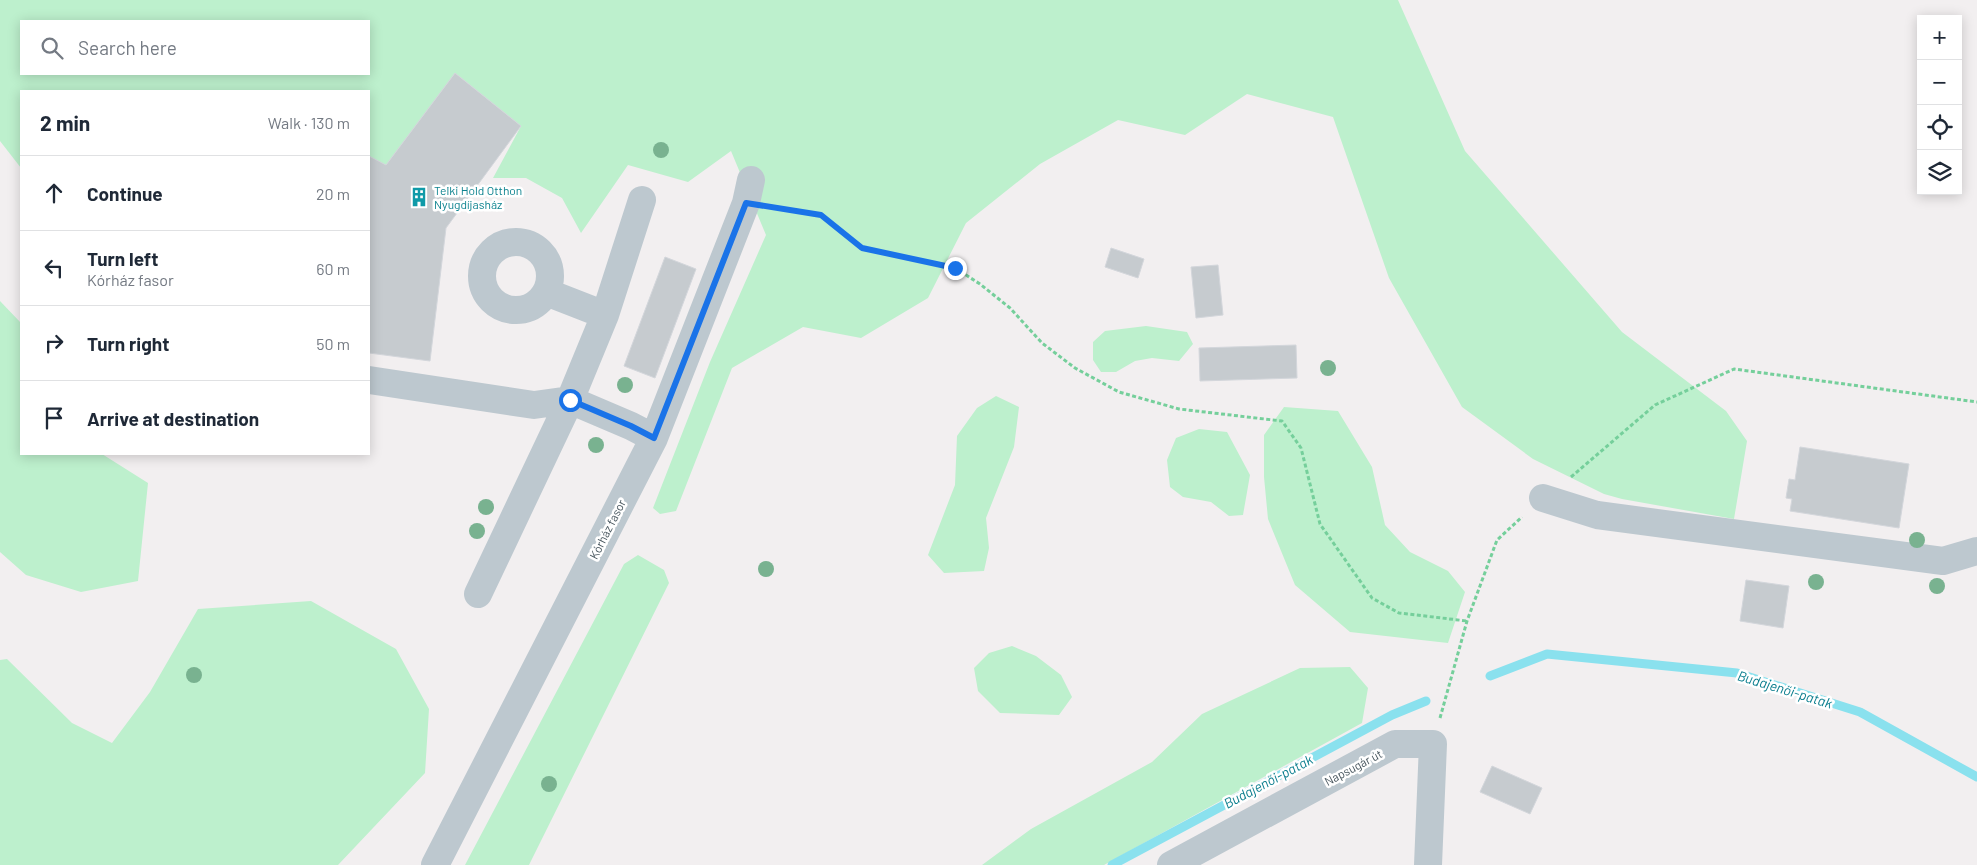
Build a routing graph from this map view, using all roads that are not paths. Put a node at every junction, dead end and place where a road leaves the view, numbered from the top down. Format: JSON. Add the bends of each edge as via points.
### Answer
{"nodes":[{"id":1,"x":748,"y":192,"type":"road end"},
{"id":2,"x":642,"y":200,"type":"dead end"},
{"id":3,"x":546,"y":292,"type":"dead end"},
{"id":4,"x":605,"y":315,"type":"junction"},
{"id":5,"x":370,"y":380,"type":"edge"},
{"id":6,"x":570,"y":400,"type":"junction"},
{"id":7,"x":654,"y":438,"type":"junction"},
{"id":8,"x":1543,"y":498,"type":"road end"},
{"id":9,"x":1977,"y":551,"type":"edge"},
{"id":10,"x":478,"y":594,"type":"dead end"},
{"id":11,"x":434,"y":865,"type":"edge"},
{"id":12,"x":1171,"y":865,"type":"edge"},
{"id":13,"x":1428,"y":865,"type":"edge"}],
"edges":[{"from":1,"to":7,"type":"street","name":"Kórház fasor"},
{"from":2,"to":4,"type":"street"},
{"from":3,"to":4,"type":"street"},
{"from":4,"to":6,"type":"street"},
{"from":5,"to":6,"type":"street","via":[[534,405]]},
{"from":6,"to":7,"type":"street"},
{"from":6,"to":10,"type":"street"},
{"from":7,"to":11,"type":"street","name":"Kórház fasor"},
{"from":8,"to":9,"type":"street","via":[[1597,514],[1943,561]]},
{"from":12,"to":13,"type":"street","name":"Napsugár út","via":[[1395,744],[1433,744]]}]}
